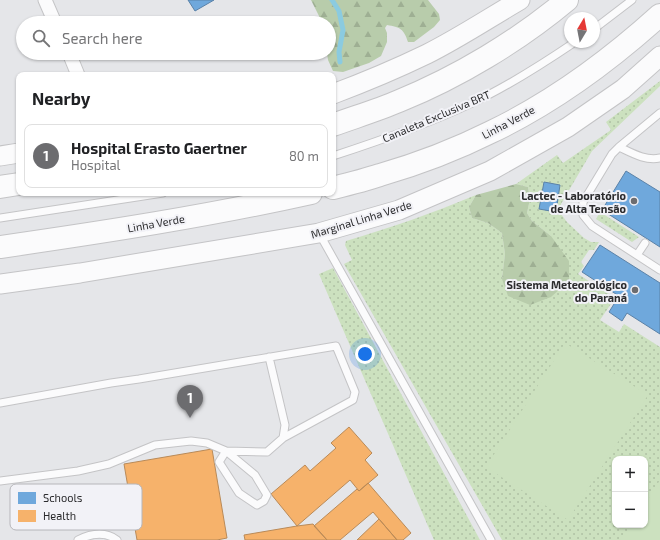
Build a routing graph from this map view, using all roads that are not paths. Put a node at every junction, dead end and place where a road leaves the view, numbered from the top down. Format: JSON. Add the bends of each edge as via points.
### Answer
{"nodes":[{"id":1,"x":45,"y":0,"type":"edge"},
{"id":2,"x":520,"y":0,"type":"edge"},
{"id":3,"x":567,"y":0,"type":"edge"},
{"id":4,"x":632,"y":0,"type":"edge"},
{"id":5,"x":660,"y":15,"type":"edge"},
{"id":6,"x":52,"y":16,"type":"edge"},
{"id":7,"x":600,"y":24,"type":"edge"},
{"id":8,"x":566,"y":48,"type":"edge"},
{"id":9,"x":660,"y":56,"type":"edge"},
{"id":10,"x":72,"y":60,"type":"edge"},
{"id":11,"x":77,"y":72,"type":"edge"},
{"id":12,"x":336,"y":93,"type":"edge"},
{"id":13,"x":660,"y":113,"type":"edge"},
{"id":14,"x":336,"y":124,"type":"edge"},
{"id":15,"x":619,"y":147,"type":"junction"},
{"id":16,"x":16,"y":153,"type":"edge"},
{"id":17,"x":336,"y":155,"type":"edge"},
{"id":18,"x":0,"y":156,"type":"edge"},
{"id":19,"x":660,"y":158,"type":"edge"},
{"id":20,"x":16,"y":184,"type":"edge"},
{"id":21,"x":0,"y":187,"type":"edge"},
{"id":22,"x":336,"y":187,"type":"edge"},
{"id":23,"x":143,"y":196,"type":"edge"},
{"id":24,"x":298,"y":196,"type":"edge"},
{"id":25,"x":0,"y":218,"type":"edge"},
{"id":26,"x":319,"y":233,"type":"junction"},
{"id":27,"x":645,"y":243,"type":"dead end"},
{"id":28,"x":0,"y":247,"type":"edge"},
{"id":29,"x":637,"y":255,"type":"junction"},
{"id":30,"x":660,"y":270,"type":"edge"},
{"id":31,"x":0,"y":284,"type":"edge"},
{"id":32,"x":269,"y":357,"type":"junction"},
{"id":33,"x":0,"y":403,"type":"edge"},
{"id":34,"x":283,"y":438,"type":"junction"},
{"id":35,"x":226,"y":451,"type":"junction"},
{"id":36,"x":0,"y":481,"type":"edge"},
{"id":37,"x":78,"y":540,"type":"edge"},
{"id":38,"x":117,"y":540,"type":"edge"},
{"id":39,"x":491,"y":540,"type":"edge"}],
"edges":[{"from":1,"to":6,"type":"street"},
{"from":2,"to":12,"type":"main road","via":[[427,54]]},
{"from":3,"to":14,"type":"highway","via":[[528,30],[438,83],[400,101]]},
{"from":4,"to":7,"type":"lane"},
{"from":5,"to":22,"type":"highway","name":"Linha Verde","via":[[585,76],[527,113],[453,149],[415,164]]},
{"from":8,"to":17,"type":"lane","name":"Canaleta Exclusiva BRT","via":[[509,84],[470,104]]},
{"from":9,"to":26,"type":"main road","name":"Marginal Linha Verde","via":[[622,89],[568,127],[490,171],[399,210]]},
{"from":10,"to":11,"type":"street"},
{"from":13,"to":15,"type":"lane"},
{"from":15,"to":19,"type":"lane","via":[[637,155]]},
{"from":15,"to":29,"type":"lane","via":[[582,202],[583,215],[592,226]]},
{"from":16,"to":18,"type":"main road"},
{"from":20,"to":21,"type":"highway"},
{"from":23,"to":25,"type":"lane"},
{"from":24,"to":28,"type":"highway","name":"Linha Verde","via":[[169,221]]},
{"from":26,"to":31,"type":"main road","name":"Marginal Linha Verde"},
{"from":26,"to":39,"type":"lane"},
{"from":27,"to":29,"type":"lane"},
{"from":29,"to":30,"type":"lane"},
{"from":32,"to":33,"type":"lane"},
{"from":32,"to":34,"type":"lane","via":[[285,425]]},
{"from":32,"to":34,"type":"lane","via":[[336,346],[355,392],[353,400]]},
{"from":34,"to":35,"type":"lane","via":[[267,452]]},
{"from":35,"to":35,"type":"lane","via":[[255,475],[267,495],[264,501],[257,505],[239,493],[219,462]]},
{"from":35,"to":36,"type":"lane","via":[[207,443],[191,441],[155,445],[109,464],[78,471]]},
{"from":37,"to":38,"type":"lane","via":[[99,534]]}]}
